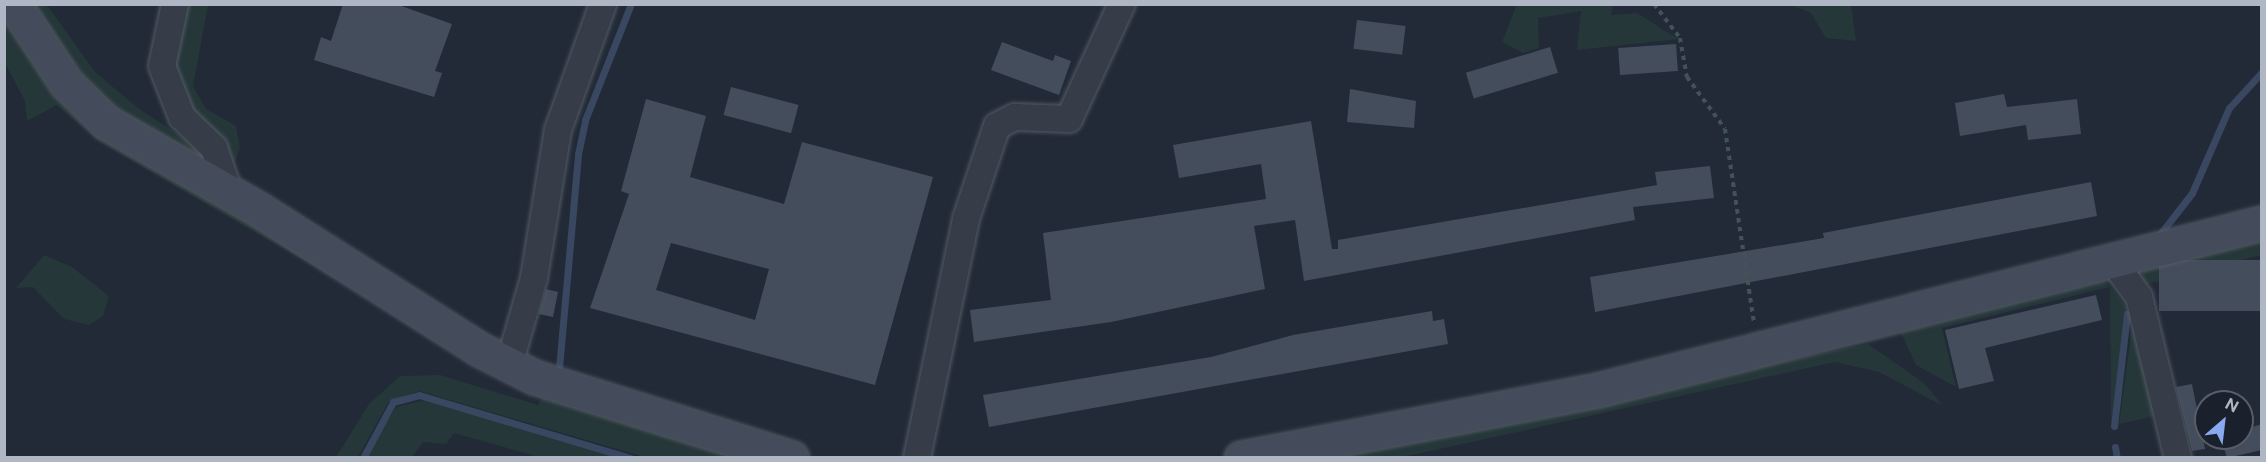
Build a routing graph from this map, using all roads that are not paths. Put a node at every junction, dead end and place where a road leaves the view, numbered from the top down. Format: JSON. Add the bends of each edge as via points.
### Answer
{"nodes":[{"id":1,"x":14,"y":4,"type":"edge"},
{"id":2,"x":175,"y":4,"type":"edge"},
{"id":3,"x":603,"y":4,"type":"edge"},
{"id":4,"x":1122,"y":4,"type":"edge"},
{"id":5,"x":229,"y":192,"type":"junction"},
{"id":6,"x":2262,"y":223,"type":"edge"},
{"id":7,"x":2115,"y":264,"type":"junction"},
{"id":8,"x":509,"y":365,"type":"junction"},
{"id":9,"x":792,"y":458,"type":"edge"},
{"id":10,"x":917,"y":458,"type":"edge"},
{"id":11,"x":1241,"y":458,"type":"edge"},
{"id":12,"x":2178,"y":458,"type":"edge"}],
"edges":[{"from":1,"to":5,"type":"main road","via":[[85,103],[130,136]]},
{"from":2,"to":5,"type":"street","via":[[162,66],[182,117],[214,148]]},
{"from":3,"to":8,"type":"street","via":[[558,130],[534,278]]},
{"from":4,"to":10,"type":"street","via":[[1075,113],[1059,121],[1016,117],[997,126],[966,219]]},
{"from":5,"to":8,"type":"main road"},
{"from":6,"to":7,"type":"main road"},
{"from":7,"to":11,"type":"main road","via":[[1598,390]]},
{"from":7,"to":12,"type":"street","via":[[2139,297]]},
{"from":8,"to":9,"type":"main road","via":[[629,410]]}]}
